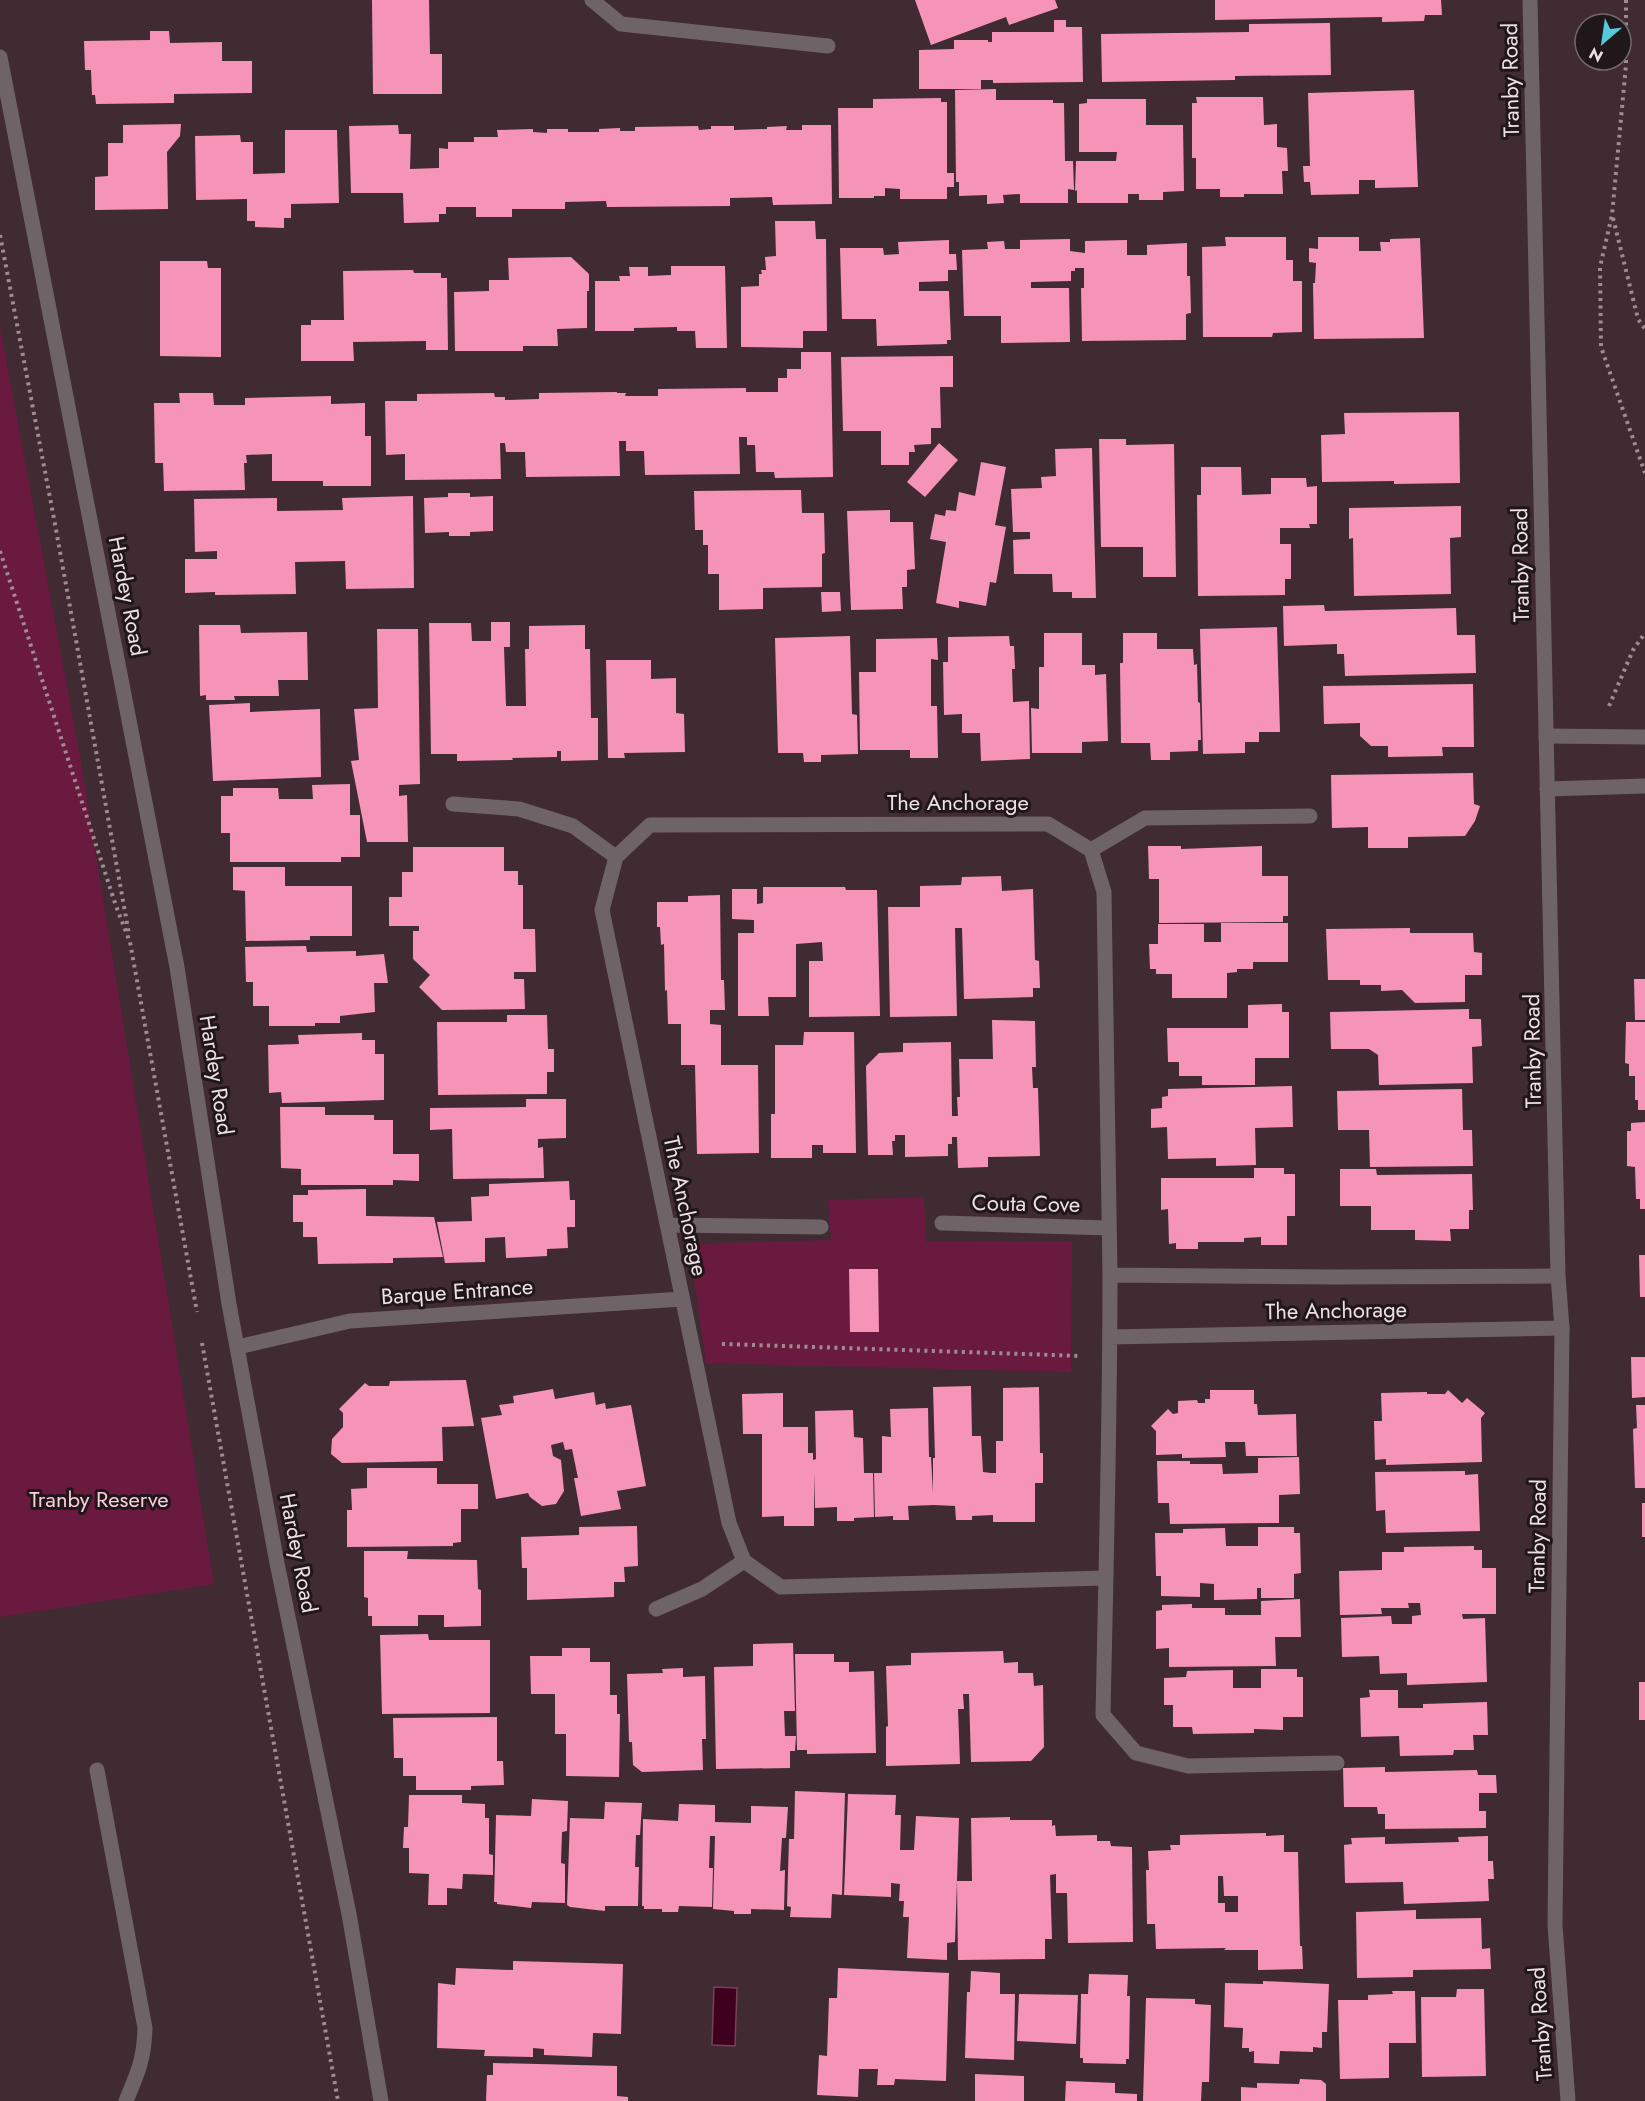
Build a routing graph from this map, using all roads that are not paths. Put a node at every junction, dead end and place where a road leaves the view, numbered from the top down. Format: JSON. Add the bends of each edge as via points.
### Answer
{"nodes":[{"id":1,"x":592,"y":0,"type":"edge"},
{"id":2,"x":1530,"y":0,"type":"edge"},
{"id":3,"x":828,"y":46,"type":"dead end"},
{"id":4,"x":0,"y":57,"type":"edge"},
{"id":5,"x":1546,"y":736,"type":"junction"},
{"id":6,"x":1645,"y":737,"type":"edge"},
{"id":7,"x":1645,"y":786,"type":"edge"},
{"id":8,"x":1548,"y":789,"type":"junction"},
{"id":9,"x":453,"y":804,"type":"dead end"},
{"id":10,"x":1310,"y":816,"type":"dead end"},
{"id":11,"x":1091,"y":850,"type":"junction"},
{"id":12,"x":616,"y":857,"type":"junction"},
{"id":13,"x":942,"y":1223,"type":"dead end"},
{"id":14,"x":668,"y":1225,"type":"junction"},
{"id":15,"x":821,"y":1227,"type":"dead end"},
{"id":16,"x":1109,"y":1228,"type":"junction"},
{"id":17,"x":1110,"y":1275,"type":"junction"},
{"id":18,"x":1557,"y":1276,"type":"junction"},
{"id":19,"x":682,"y":1299,"type":"junction"},
{"id":20,"x":1562,"y":1328,"type":"junction"},
{"id":21,"x":1110,"y":1337,"type":"junction"},
{"id":22,"x":238,"y":1347,"type":"junction"},
{"id":23,"x":744,"y":1561,"type":"junction"},
{"id":24,"x":1105,"y":1578,"type":"junction"},
{"id":25,"x":656,"y":1609,"type":"dead end"},
{"id":26,"x":1337,"y":1763,"type":"dead end"},
{"id":27,"x":97,"y":1770,"type":"dead end"},
{"id":28,"x":126,"y":2101,"type":"edge"},
{"id":29,"x":381,"y":2101,"type":"edge"},
{"id":30,"x":1569,"y":2101,"type":"edge"}],
"edges":[{"from":1,"to":3,"type":"street","via":[[621,24]]},
{"from":2,"to":5,"type":"street","name":"Tranby Road"},
{"from":4,"to":22,"type":"street","name":"Hardey Road","via":[[177,967]]},
{"from":5,"to":6,"type":"street"},
{"from":5,"to":8,"type":"street","name":"Tranby Road"},
{"from":7,"to":8,"type":"street"},
{"from":8,"to":18,"type":"street","name":"Tranby Road"},
{"from":9,"to":12,"type":"street","via":[[519,809],[573,826]]},
{"from":10,"to":11,"type":"street","via":[[1145,818]]},
{"from":11,"to":12,"type":"street","name":"The Anchorage","via":[[1048,824],[650,825]]},
{"from":11,"to":16,"type":"street","via":[[1104,892]]},
{"from":12,"to":14,"type":"street","name":"The Anchorage","via":[[602,910]]},
{"from":13,"to":16,"type":"street","name":"Couta Cove"},
{"from":14,"to":15,"type":"street"},
{"from":14,"to":19,"type":"street","name":"The Anchorage"},
{"from":16,"to":17,"type":"street"},
{"from":17,"to":18,"type":"street","name":"The Anchorage"},
{"from":17,"to":21,"type":"street"},
{"from":18,"to":20,"type":"street","name":"Tranby Road"},
{"from":19,"to":22,"type":"street","name":"Barque Entrance","via":[[350,1321]]},
{"from":19,"to":23,"type":"street","name":"The Anchorage","via":[[729,1523]]},
{"from":20,"to":21,"type":"street","name":"The Anchorage"},
{"from":20,"to":30,"type":"street","name":"Tranby Road","via":[[1555,1925]]},
{"from":21,"to":24,"type":"street"},
{"from":22,"to":29,"type":"street","name":"Hardey Road","via":[[277,1563],[349,1914]]},
{"from":23,"to":24,"type":"street","via":[[781,1587]]},
{"from":23,"to":25,"type":"street","via":[[702,1588]]},
{"from":24,"to":26,"type":"street","via":[[1103,1715],[1136,1753],[1188,1766]]},
{"from":27,"to":28,"type":"street","via":[[145,2028],[145,2053]]}]}
